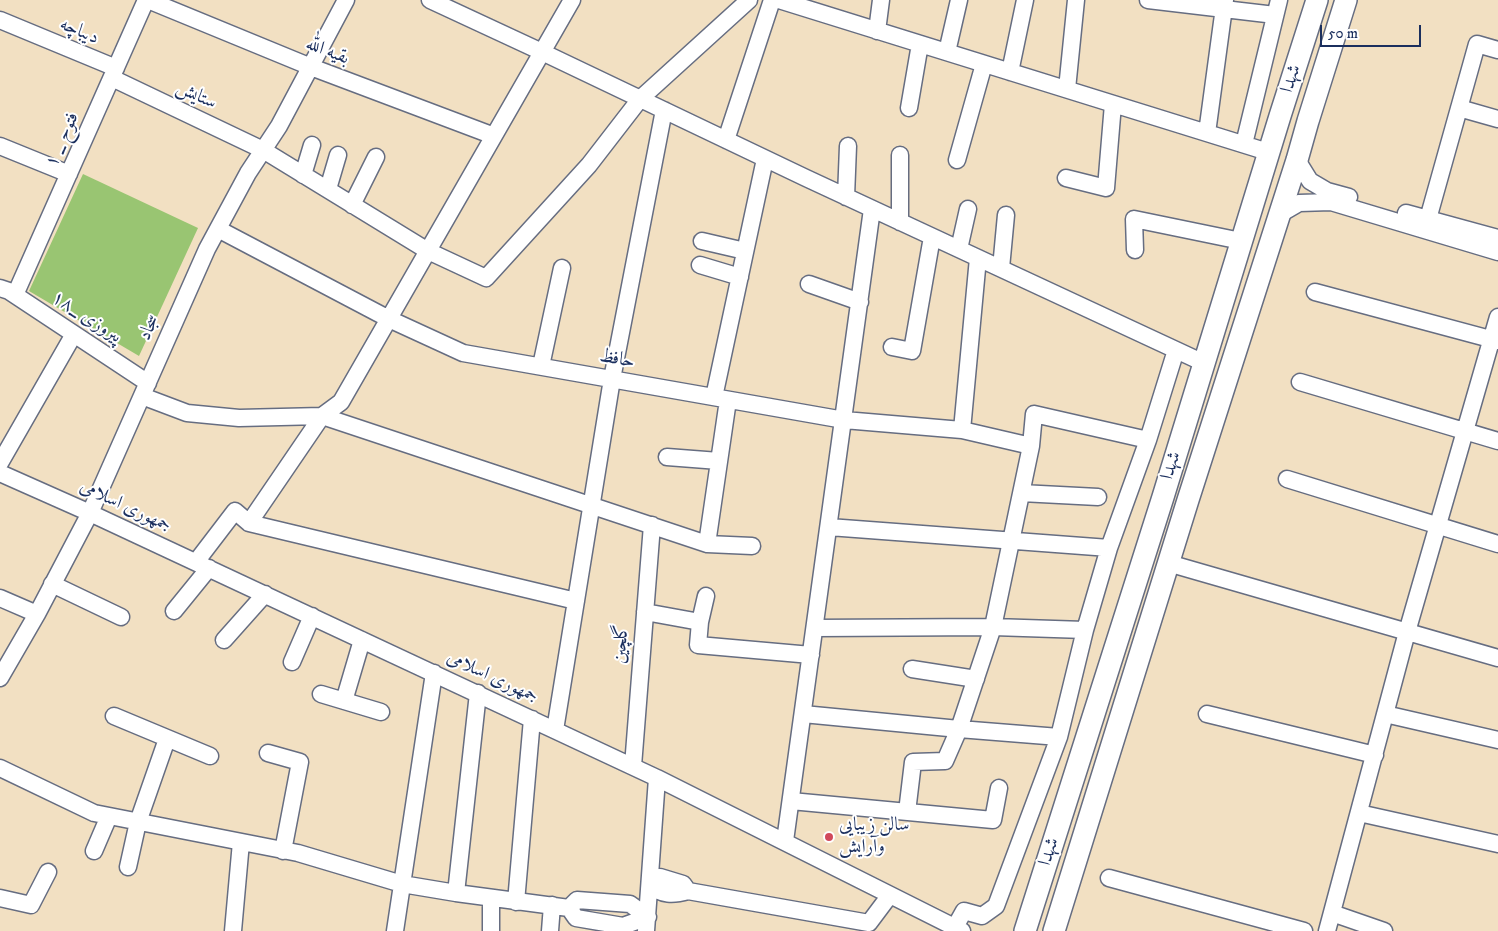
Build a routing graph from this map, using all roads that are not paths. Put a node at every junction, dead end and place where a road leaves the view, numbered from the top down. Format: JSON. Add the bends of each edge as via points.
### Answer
{"nodes":[{"id":1,"x":147,"y":0,"type":"edge"},
{"id":2,"x":346,"y":0,"type":"edge"},
{"id":3,"x":430,"y":0,"type":"edge"},
{"id":4,"x":572,"y":0,"type":"edge"},
{"id":5,"x":749,"y":0,"type":"edge"},
{"id":6,"x":772,"y":0,"type":"edge"},
{"id":7,"x":779,"y":0,"type":"edge"},
{"id":8,"x":881,"y":0,"type":"edge"},
{"id":9,"x":959,"y":0,"type":"edge"},
{"id":10,"x":1024,"y":0,"type":"edge"},
{"id":11,"x":1076,"y":0,"type":"edge"},
{"id":12,"x":1148,"y":0,"type":"edge"},
{"id":13,"x":1317,"y":0,"type":"edge"},
{"id":14,"x":1346,"y":0,"type":"edge"},
{"id":15,"x":1225,"y":4,"type":"edge"},
{"id":16,"x":1277,"y":7,"type":"edge"},
{"id":17,"x":0,"y":20,"type":"edge"},
{"id":18,"x":877,"y":30,"type":"junction"},
{"id":19,"x":920,"y":44,"type":"junction"},
{"id":20,"x":1498,"y":50,"type":"edge"},
{"id":21,"x":542,"y":52,"type":"junction"},
{"id":22,"x":947,"y":52,"type":"junction"},
{"id":23,"x":984,"y":64,"type":"junction"},
{"id":24,"x":311,"y":67,"type":"junction"},
{"id":25,"x":1010,"y":72,"type":"junction"},
{"id":26,"x":114,"y":73,"type":"junction"},
{"id":27,"x":1067,"y":89,"type":"junction"},
{"id":28,"x":640,"y":99,"type":"junction"},
{"id":29,"x":1113,"y":104,"type":"junction"},
{"id":30,"x":909,"y":108,"type":"dead end"},
{"id":31,"x":1459,"y":108,"type":"junction"},
{"id":32,"x":664,"y":110,"type":"junction"},
{"id":33,"x":1498,"y":119,"type":"edge"},
{"id":34,"x":1207,"y":133,"type":"junction"},
{"id":35,"x":494,"y":136,"type":"junction"},
{"id":36,"x":726,"y":140,"type":"junction"},
{"id":37,"x":1244,"y":144,"type":"junction"},
{"id":38,"x":312,"y":145,"type":"dead end"},
{"id":39,"x":0,"y":146,"type":"edge"},
{"id":40,"x":848,"y":146,"type":"dead end"},
{"id":41,"x":263,"y":150,"type":"junction"},
{"id":42,"x":1268,"y":152,"type":"junction"},
{"id":43,"x":338,"y":155,"type":"dead end"},
{"id":44,"x":900,"y":155,"type":"dead end"},
{"id":45,"x":376,"y":157,"type":"dead end"},
{"id":46,"x":765,"y":158,"type":"junction"},
{"id":47,"x":957,"y":160,"type":"dead end"},
{"id":48,"x":1297,"y":160,"type":"junction"},
{"id":49,"x":69,"y":174,"type":"junction"},
{"id":50,"x":303,"y":175,"type":"junction"},
{"id":51,"x":1066,"y":178,"type":"dead end"},
{"id":52,"x":328,"y":190,"type":"junction"},
{"id":53,"x":846,"y":197,"type":"junction"},
{"id":54,"x":352,"y":205,"type":"junction"},
{"id":55,"x":968,"y":208,"type":"dead end"},
{"id":56,"x":872,"y":209,"type":"junction"},
{"id":57,"x":1280,"y":214,"type":"junction"},
{"id":58,"x":1006,"y":215,"type":"dead end"},
{"id":59,"x":1418,"y":220,"type":"junction"},
{"id":60,"x":900,"y":222,"type":"junction"},
{"id":61,"x":218,"y":229,"type":"junction"},
{"id":62,"x":932,"y":237,"type":"junction"},
{"id":63,"x":1498,"y":238,"type":"edge"},
{"id":64,"x":702,"y":241,"type":"dead end"},
{"id":65,"x":1241,"y":241,"type":"junction"},
{"id":66,"x":959,"y":249,"type":"junction"},
{"id":67,"x":1135,"y":250,"type":"dead end"},
{"id":68,"x":428,"y":251,"type":"junction"},
{"id":69,"x":745,"y":251,"type":"junction"},
{"id":70,"x":1498,"y":252,"type":"edge"},
{"id":71,"x":978,"y":258,"type":"junction"},
{"id":72,"x":700,"y":266,"type":"dead end"},
{"id":73,"x":562,"y":268,"type":"dead end"},
{"id":74,"x":1001,"y":268,"type":"junction"},
{"id":75,"x":740,"y":276,"type":"junction"},
{"id":76,"x":809,"y":284,"type":"dead end"},
{"id":77,"x":0,"y":288,"type":"edge"},
{"id":78,"x":1315,"y":292,"type":"dead end"},
{"id":79,"x":15,"y":295,"type":"junction"},
{"id":80,"x":860,"y":302,"type":"junction"},
{"id":81,"x":1498,"y":317,"type":"edge"},
{"id":82,"x":389,"y":319,"type":"junction"},
{"id":83,"x":74,"y":334,"type":"junction"},
{"id":84,"x":1495,"y":340,"type":"edge"},
{"id":85,"x":892,"y":347,"type":"dead end"},
{"id":86,"x":1176,"y":350,"type":"junction"},
{"id":87,"x":1204,"y":363,"type":"junction"},
{"id":88,"x":541,"y":366,"type":"junction"},
{"id":89,"x":612,"y":379,"type":"junction"},
{"id":90,"x":1300,"y":382,"type":"dead end"},
{"id":91,"x":145,"y":389,"type":"junction"},
{"id":92,"x":721,"y":398,"type":"junction"},
{"id":93,"x":322,"y":416,"type":"junction"},
{"id":94,"x":844,"y":420,"type":"junction"},
{"id":95,"x":962,"y":430,"type":"junction"},
{"id":96,"x":1465,"y":430,"type":"junction"},
{"id":97,"x":1148,"y":440,"type":"junction"},
{"id":98,"x":1498,"y":441,"type":"edge"},
{"id":99,"x":1031,"y":446,"type":"junction"},
{"id":100,"x":667,"y":457,"type":"dead end"},
{"id":101,"x":719,"y":460,"type":"junction"},
{"id":102,"x":0,"y":463,"type":"edge"},
{"id":103,"x":0,"y":473,"type":"edge"},
{"id":104,"x":1287,"y":479,"type":"dead end"},
{"id":105,"x":1021,"y":493,"type":"junction"},
{"id":106,"x":1098,"y":497,"type":"dead end"},
{"id":107,"x":592,"y":505,"type":"junction"},
{"id":108,"x":90,"y":512,"type":"junction"},
{"id":109,"x":249,"y":523,"type":"junction"},
{"id":110,"x":652,"y":525,"type":"junction"},
{"id":111,"x":1438,"y":526,"type":"junction"},
{"id":112,"x":829,"y":528,"type":"junction"},
{"id":113,"x":1011,"y":541,"type":"junction"},
{"id":114,"x":707,"y":544,"type":"junction"},
{"id":115,"x":1498,"y":544,"type":"edge"},
{"id":116,"x":752,"y":546,"type":"dead end"},
{"id":117,"x":1109,"y":548,"type":"junction"},
{"id":118,"x":1168,"y":563,"type":"junction"},
{"id":119,"x":203,"y":565,"type":"junction"},
{"id":120,"x":52,"y":584,"type":"junction"},
{"id":121,"x":264,"y":594,"type":"junction"},
{"id":122,"x":706,"y":596,"type":"dead end"},
{"id":123,"x":0,"y":598,"type":"edge"},
{"id":124,"x":576,"y":601,"type":"junction"},
{"id":125,"x":174,"y":611,"type":"dead end"},
{"id":126,"x":645,"y":612,"type":"junction"},
{"id":127,"x":37,"y":614,"type":"junction"},
{"id":128,"x":312,"y":616,"type":"junction"},
{"id":129,"x":121,"y":617,"type":"dead end"},
{"id":130,"x":700,"y":622,"type":"junction"},
{"id":131,"x":993,"y":627,"type":"junction"},
{"id":132,"x":815,"y":628,"type":"junction"},
{"id":133,"x":1085,"y":630,"type":"junction"},
{"id":134,"x":1407,"y":632,"type":"junction"},
{"id":135,"x":1118,"y":637,"type":"junction"},
{"id":136,"x":224,"y":640,"type":"dead end"},
{"id":137,"x":362,"y":640,"type":"junction"},
{"id":138,"x":1143,"y":644,"type":"junction"},
{"id":139,"x":811,"y":655,"type":"junction"},
{"id":140,"x":1498,"y":658,"type":"edge"},
{"id":141,"x":292,"y":662,"type":"dead end"},
{"id":142,"x":912,"y":670,"type":"dead end"},
{"id":143,"x":434,"y":673,"type":"junction"},
{"id":144,"x":0,"y":678,"type":"edge"},
{"id":145,"x":976,"y":679,"type":"junction"},
{"id":146,"x":322,"y":694,"type":"dead end"},
{"id":147,"x":478,"y":694,"type":"junction"},
{"id":148,"x":344,"y":701,"type":"junction"},
{"id":149,"x":381,"y":712,"type":"dead end"},
{"id":150,"x":803,"y":714,"type":"junction"},
{"id":151,"x":1207,"y":714,"type":"dead end"},
{"id":152,"x":1385,"y":714,"type":"junction"},
{"id":153,"x":114,"y":716,"type":"dead end"},
{"id":154,"x":532,"y":719,"type":"junction"},
{"id":155,"x":959,"y":729,"type":"junction"},
{"id":156,"x":555,"y":730,"type":"junction"},
{"id":157,"x":1058,"y":737,"type":"junction"},
{"id":158,"x":166,"y":739,"type":"junction"},
{"id":159,"x":1498,"y":740,"type":"edge"},
{"id":160,"x":268,"y":753,"type":"dead end"},
{"id":161,"x":1374,"y":754,"type":"junction"},
{"id":162,"x":210,"y":756,"type":"dead end"},
{"id":163,"x":633,"y":766,"type":"junction"},
{"id":164,"x":0,"y":768,"type":"edge"},
{"id":165,"x":658,"y":778,"type":"junction"},
{"id":166,"x":999,"y":788,"type":"dead end"},
{"id":167,"x":791,"y":801,"type":"junction"},
{"id":168,"x":907,"y":812,"type":"junction"},
{"id":169,"x":1359,"y":813,"type":"junction"},
{"id":170,"x":109,"y":816,"type":"junction"},
{"id":171,"x":138,"y":822,"type":"junction"},
{"id":172,"x":785,"y":841,"type":"junction"},
{"id":173,"x":242,"y":842,"type":"junction"},
{"id":174,"x":1498,"y":844,"type":"edge"},
{"id":175,"x":94,"y":851,"type":"dead end"},
{"id":176,"x":284,"y":851,"type":"junction"},
{"id":177,"x":128,"y":867,"type":"dead end"},
{"id":178,"x":48,"y":872,"type":"dead end"},
{"id":179,"x":1109,"y":878,"type":"dead end"},
{"id":180,"x":402,"y":884,"type":"junction"},
{"id":181,"x":650,"y":884,"type":"junction"},
{"id":182,"x":456,"y":894,"type":"junction"},
{"id":183,"x":890,"y":894,"type":"junction"},
{"id":184,"x":0,"y":898,"type":"edge"},
{"id":185,"x":491,"y":898,"type":"junction"},
{"id":186,"x":516,"y":902,"type":"junction"},
{"id":187,"x":552,"y":905,"type":"junction"},
{"id":188,"x":569,"y":908,"type":"junction"},
{"id":189,"x":1332,"y":913,"type":"junction"},
{"id":190,"x":647,"y":924,"type":"edge"},
{"id":191,"x":840,"y":925,"type":"edge"},
{"id":192,"x":1022,"y":927,"type":"edge"},
{"id":193,"x":959,"y":929,"type":"edge"},
{"id":194,"x":233,"y":931,"type":"edge"},
{"id":195,"x":395,"y":931,"type":"edge"},
{"id":196,"x":491,"y":931,"type":"edge"},
{"id":197,"x":550,"y":931,"type":"edge"},
{"id":198,"x":1054,"y":931,"type":"edge"},
{"id":199,"x":1304,"y":931,"type":"edge"},
{"id":200,"x":1327,"y":931,"type":"edge"},
{"id":201,"x":1384,"y":931,"type":"edge"}],
"edges":[{"from":1,"to":24,"type":"street","name":"بقیه الله"},
{"from":1,"to":26,"type":"street","name":"فتوح _ ۱"},
{"from":2,"to":24,"type":"street","name":"سجاد"},
{"from":3,"to":21,"type":"street"},
{"from":4,"to":21,"type":"street"},
{"from":5,"to":28,"type":"street"},
{"from":6,"to":36,"type":"street"},
{"from":7,"to":18,"type":"street"},
{"from":8,"to":18,"type":"street"},
{"from":9,"to":22,"type":"street"},
{"from":10,"to":25,"type":"street"},
{"from":11,"to":27,"type":"street"},
{"from":12,"to":15,"type":"street"},
{"from":13,"to":42,"type":"main road","name":"شهدا"},
{"from":14,"to":48,"type":"main road","name":"شهدا"},
{"from":15,"to":16,"type":"street"},
{"from":15,"to":34,"type":"street"},
{"from":16,"to":37,"type":"street"},
{"from":17,"to":26,"type":"street","name":"دیباچه"},
{"from":18,"to":19,"type":"street"},
{"from":19,"to":22,"type":"street"},
{"from":19,"to":30,"type":"street"},
{"from":20,"to":31,"type":"street","via":[[1478,44]]},
{"from":21,"to":28,"type":"street"},
{"from":21,"to":35,"type":"street"},
{"from":22,"to":23,"type":"street"},
{"from":23,"to":25,"type":"street"},
{"from":23,"to":47,"type":"street"},
{"from":24,"to":35,"type":"street","name":"بقیه الله"},
{"from":24,"to":41,"type":"street","name":"سجاد"},
{"from":25,"to":27,"type":"street"},
{"from":26,"to":41,"type":"street","name":"ستایش"},
{"from":26,"to":49,"type":"street","name":"فتوح _ ۱"},
{"from":27,"to":29,"type":"street"},
{"from":28,"to":32,"type":"street"},
{"from":28,"to":68,"type":"street","name":"ستایش","via":[[590,165],[486,278]]},
{"from":29,"to":34,"type":"street"},
{"from":29,"to":51,"type":"street","via":[[1106,188]]},
{"from":31,"to":33,"type":"street"},
{"from":31,"to":59,"type":"street"},
{"from":32,"to":36,"type":"street"},
{"from":32,"to":89,"type":"street"},
{"from":34,"to":37,"type":"street"},
{"from":35,"to":68,"type":"street"},
{"from":36,"to":46,"type":"street"},
{"from":37,"to":42,"type":"street"},
{"from":38,"to":50,"type":"street"},
{"from":39,"to":49,"type":"street"},
{"from":40,"to":53,"type":"street"},
{"from":41,"to":50,"type":"street","name":"ستایش"},
{"from":41,"to":61,"type":"street","name":"سجاد"},
{"from":42,"to":65,"type":"main road","name":"شهدا"},
{"from":43,"to":52,"type":"street"},
{"from":44,"to":60,"type":"street"},
{"from":45,"to":54,"type":"street"},
{"from":46,"to":53,"type":"street"},
{"from":46,"to":69,"type":"street"},
{"from":48,"to":57,"type":"main road","name":"شهدا"},
{"from":48,"to":59,"type":"street","via":[[1310,181],[1327,191]]},
{"from":49,"to":79,"type":"street","name":"فتوح _ ۱"},
{"from":50,"to":52,"type":"street","name":"ستایش"},
{"from":52,"to":54,"type":"street","name":"ستایش"},
{"from":53,"to":56,"type":"street"},
{"from":54,"to":68,"type":"street","name":"ستایش"},
{"from":55,"to":66,"type":"street"},
{"from":56,"to":60,"type":"street"},
{"from":56,"to":80,"type":"street"},
{"from":57,"to":59,"type":"street","via":[[1299,204],[1331,202]]},
{"from":57,"to":118,"type":"main road","name":"شهدا"},
{"from":58,"to":74,"type":"street"},
{"from":59,"to":63,"type":"street"},
{"from":59,"to":70,"type":"street"},
{"from":60,"to":62,"type":"street"},
{"from":61,"to":82,"type":"street","name":"حافظ"},
{"from":61,"to":91,"type":"street","name":"سجاد"},
{"from":62,"to":66,"type":"street"},
{"from":62,"to":85,"type":"street","via":[[912,351]]},
{"from":64,"to":69,"type":"street"},
{"from":65,"to":67,"type":"street","via":[[1134,219]]},
{"from":65,"to":87,"type":"main road","name":"شهدا"},
{"from":66,"to":71,"type":"street"},
{"from":68,"to":82,"type":"street"},
{"from":69,"to":75,"type":"street"},
{"from":71,"to":74,"type":"street"},
{"from":71,"to":95,"type":"street"},
{"from":72,"to":75,"type":"street"},
{"from":73,"to":88,"type":"street"},
{"from":74,"to":86,"type":"street"},
{"from":75,"to":92,"type":"street"},
{"from":76,"to":80,"type":"street"},
{"from":77,"to":79,"type":"street","name":"پیروزی _۱۸"},
{"from":78,"to":84,"type":"street"},
{"from":79,"to":83,"type":"street","name":"پیروزی _۱۸"},
{"from":80,"to":94,"type":"street"},
{"from":81,"to":84,"type":"street"},
{"from":82,"to":88,"type":"street","name":"حافظ","via":[[464,353]]},
{"from":82,"to":93,"type":"street","via":[[341,402]]},
{"from":83,"to":91,"type":"street","name":"پیروزی _۱۸"},
{"from":83,"to":102,"type":"street"},
{"from":84,"to":96,"type":"street"},
{"from":86,"to":87,"type":"street"},
{"from":86,"to":97,"type":"street"},
{"from":87,"to":135,"type":"main road","name":"شهدا"},
{"from":88,"to":89,"type":"street","name":"حافظ"},
{"from":89,"to":92,"type":"street","name":"حافظ"},
{"from":89,"to":107,"type":"street"},
{"from":90,"to":96,"type":"street"},
{"from":91,"to":93,"type":"street","name":"پیروزی _۱۸","via":[[187,413],[239,418]]},
{"from":91,"to":108,"type":"street","name":"سجاد"},
{"from":92,"to":94,"type":"street","name":"حافظ"},
{"from":92,"to":101,"type":"street"},
{"from":93,"to":107,"type":"street","name":"پیروزی _۱۸"},
{"from":93,"to":109,"type":"street"},
{"from":94,"to":95,"type":"street","name":"حافظ"},
{"from":94,"to":112,"type":"street"},
{"from":95,"to":99,"type":"street","name":"حافظ"},
{"from":96,"to":98,"type":"street"},
{"from":96,"to":111,"type":"street"},
{"from":97,"to":99,"type":"street","via":[[1034,414]]},
{"from":97,"to":117,"type":"street"},
{"from":99,"to":105,"type":"street"},
{"from":100,"to":101,"type":"street"},
{"from":101,"to":114,"type":"street"},
{"from":103,"to":108,"type":"street","name":"جمهوری اسلامی"},
{"from":104,"to":111,"type":"street"},
{"from":105,"to":106,"type":"street"},
{"from":105,"to":113,"type":"street"},
{"from":107,"to":110,"type":"street","name":"پیروزی _۱۸"},
{"from":107,"to":124,"type":"street"},
{"from":108,"to":119,"type":"street","name":"جمهوری اسلامی"},
{"from":108,"to":120,"type":"street","name":"سجاد"},
{"from":109,"to":119,"type":"street","via":[[234,510]]},
{"from":109,"to":124,"type":"street"},
{"from":110,"to":114,"type":"street","name":"پیروزی _۱۸"},
{"from":110,"to":126,"type":"street","name":"گلچین"},
{"from":111,"to":115,"type":"street"},
{"from":111,"to":134,"type":"street"},
{"from":112,"to":113,"type":"street"},
{"from":112,"to":132,"type":"street"},
{"from":113,"to":117,"type":"street"},
{"from":113,"to":131,"type":"street"},
{"from":114,"to":116,"type":"street","name":"پیروزی _۱۸"},
{"from":117,"to":133,"type":"street"},
{"from":118,"to":134,"type":"street"},
{"from":118,"to":138,"type":"main road","name":"شهدا"},
{"from":119,"to":121,"type":"street","name":"جمهوری اسلامی"},
{"from":119,"to":125,"type":"street"},
{"from":120,"to":127,"type":"street","name":"سجاد"},
{"from":120,"to":129,"type":"street"},
{"from":121,"to":128,"type":"street","name":"جمهوری اسلامی"},
{"from":121,"to":136,"type":"street"},
{"from":122,"to":130,"type":"street"},
{"from":123,"to":127,"type":"street"},
{"from":124,"to":156,"type":"street"},
{"from":126,"to":130,"type":"street"},
{"from":126,"to":163,"type":"street","name":"گلچین"},
{"from":127,"to":144,"type":"street","name":"سجاد"},
{"from":128,"to":137,"type":"street","name":"جمهوری اسلامی"},
{"from":128,"to":141,"type":"street"},
{"from":130,"to":139,"type":"street","via":[[698,645]]},
{"from":131,"to":132,"type":"street"},
{"from":131,"to":133,"type":"street"},
{"from":131,"to":145,"type":"street"},
{"from":132,"to":139,"type":"street"},
{"from":133,"to":157,"type":"street"},
{"from":134,"to":140,"type":"street"},
{"from":134,"to":152,"type":"street"},
{"from":135,"to":138,"type":"main road"},
{"from":135,"to":192,"type":"main road","name":"شهدا"},
{"from":137,"to":143,"type":"street","name":"جمهوری اسلامی"},
{"from":137,"to":148,"type":"street"},
{"from":138,"to":198,"type":"main road","name":"شهدا"},
{"from":139,"to":150,"type":"street"},
{"from":142,"to":145,"type":"street"},
{"from":143,"to":147,"type":"street","name":"جمهوری اسلامی"},
{"from":143,"to":180,"type":"street"},
{"from":145,"to":155,"type":"street"},
{"from":146,"to":148,"type":"street"},
{"from":147,"to":154,"type":"street","name":"جمهوری اسلامی"},
{"from":147,"to":182,"type":"street"},
{"from":148,"to":149,"type":"street"},
{"from":150,"to":155,"type":"street"},
{"from":150,"to":167,"type":"street"},
{"from":151,"to":161,"type":"street"},
{"from":152,"to":159,"type":"street"},
{"from":152,"to":161,"type":"street"},
{"from":153,"to":158,"type":"street"},
{"from":154,"to":156,"type":"street","name":"جمهوری اسلامی"},
{"from":154,"to":186,"type":"street"},
{"from":155,"to":157,"type":"street"},
{"from":155,"to":168,"type":"street","via":[[945,761],[913,762]]},
{"from":156,"to":163,"type":"street","name":"جمهوری اسلامی"},
{"from":157,"to":193,"type":"street","via":[[996,906],[982,916],[964,911]]},
{"from":158,"to":162,"type":"street"},
{"from":158,"to":171,"type":"street"},
{"from":160,"to":176,"type":"street","via":[[300,762]]},
{"from":161,"to":169,"type":"street"},
{"from":163,"to":165,"type":"street","name":"جمهوری اسلامی"},
{"from":164,"to":170,"type":"street","via":[[94,813]]},
{"from":165,"to":172,"type":"street","name":"جمهوری اسلامی"},
{"from":165,"to":181,"type":"street"},
{"from":166,"to":168,"type":"street","via":[[993,820]]},
{"from":167,"to":168,"type":"street"},
{"from":167,"to":172,"type":"street"},
{"from":169,"to":174,"type":"street"},
{"from":169,"to":189,"type":"street"},
{"from":170,"to":171,"type":"street"},
{"from":170,"to":175,"type":"street"},
{"from":171,"to":173,"type":"street"},
{"from":171,"to":177,"type":"street"},
{"from":172,"to":183,"type":"street","name":"جمهوری اسلامی"},
{"from":173,"to":176,"type":"street"},
{"from":173,"to":194,"type":"street"},
{"from":176,"to":180,"type":"street"},
{"from":178,"to":184,"type":"street","via":[[31,906]]},
{"from":179,"to":199,"type":"street"},
{"from":180,"to":182,"type":"street"},
{"from":180,"to":195,"type":"street"},
{"from":181,"to":190,"type":"street"},
{"from":181,"to":191,"type":"street","via":[[657,891],[676,895],[688,891]]},
{"from":182,"to":185,"type":"street"},
{"from":183,"to":191,"type":"street","via":[[869,923]]},
{"from":183,"to":193,"type":"street","name":"جمهوری اسلامی"},
{"from":185,"to":186,"type":"street"},
{"from":185,"to":196,"type":"street"},
{"from":186,"to":187,"type":"street"},
{"from":187,"to":188,"type":"street"},
{"from":187,"to":197,"type":"street"},
{"from":188,"to":190,"type":"street","via":[[576,918],[623,926]]},
{"from":188,"to":190,"type":"street","via":[[577,900],[630,904]]},
{"from":189,"to":200,"type":"street"},
{"from":189,"to":201,"type":"street"}]}
